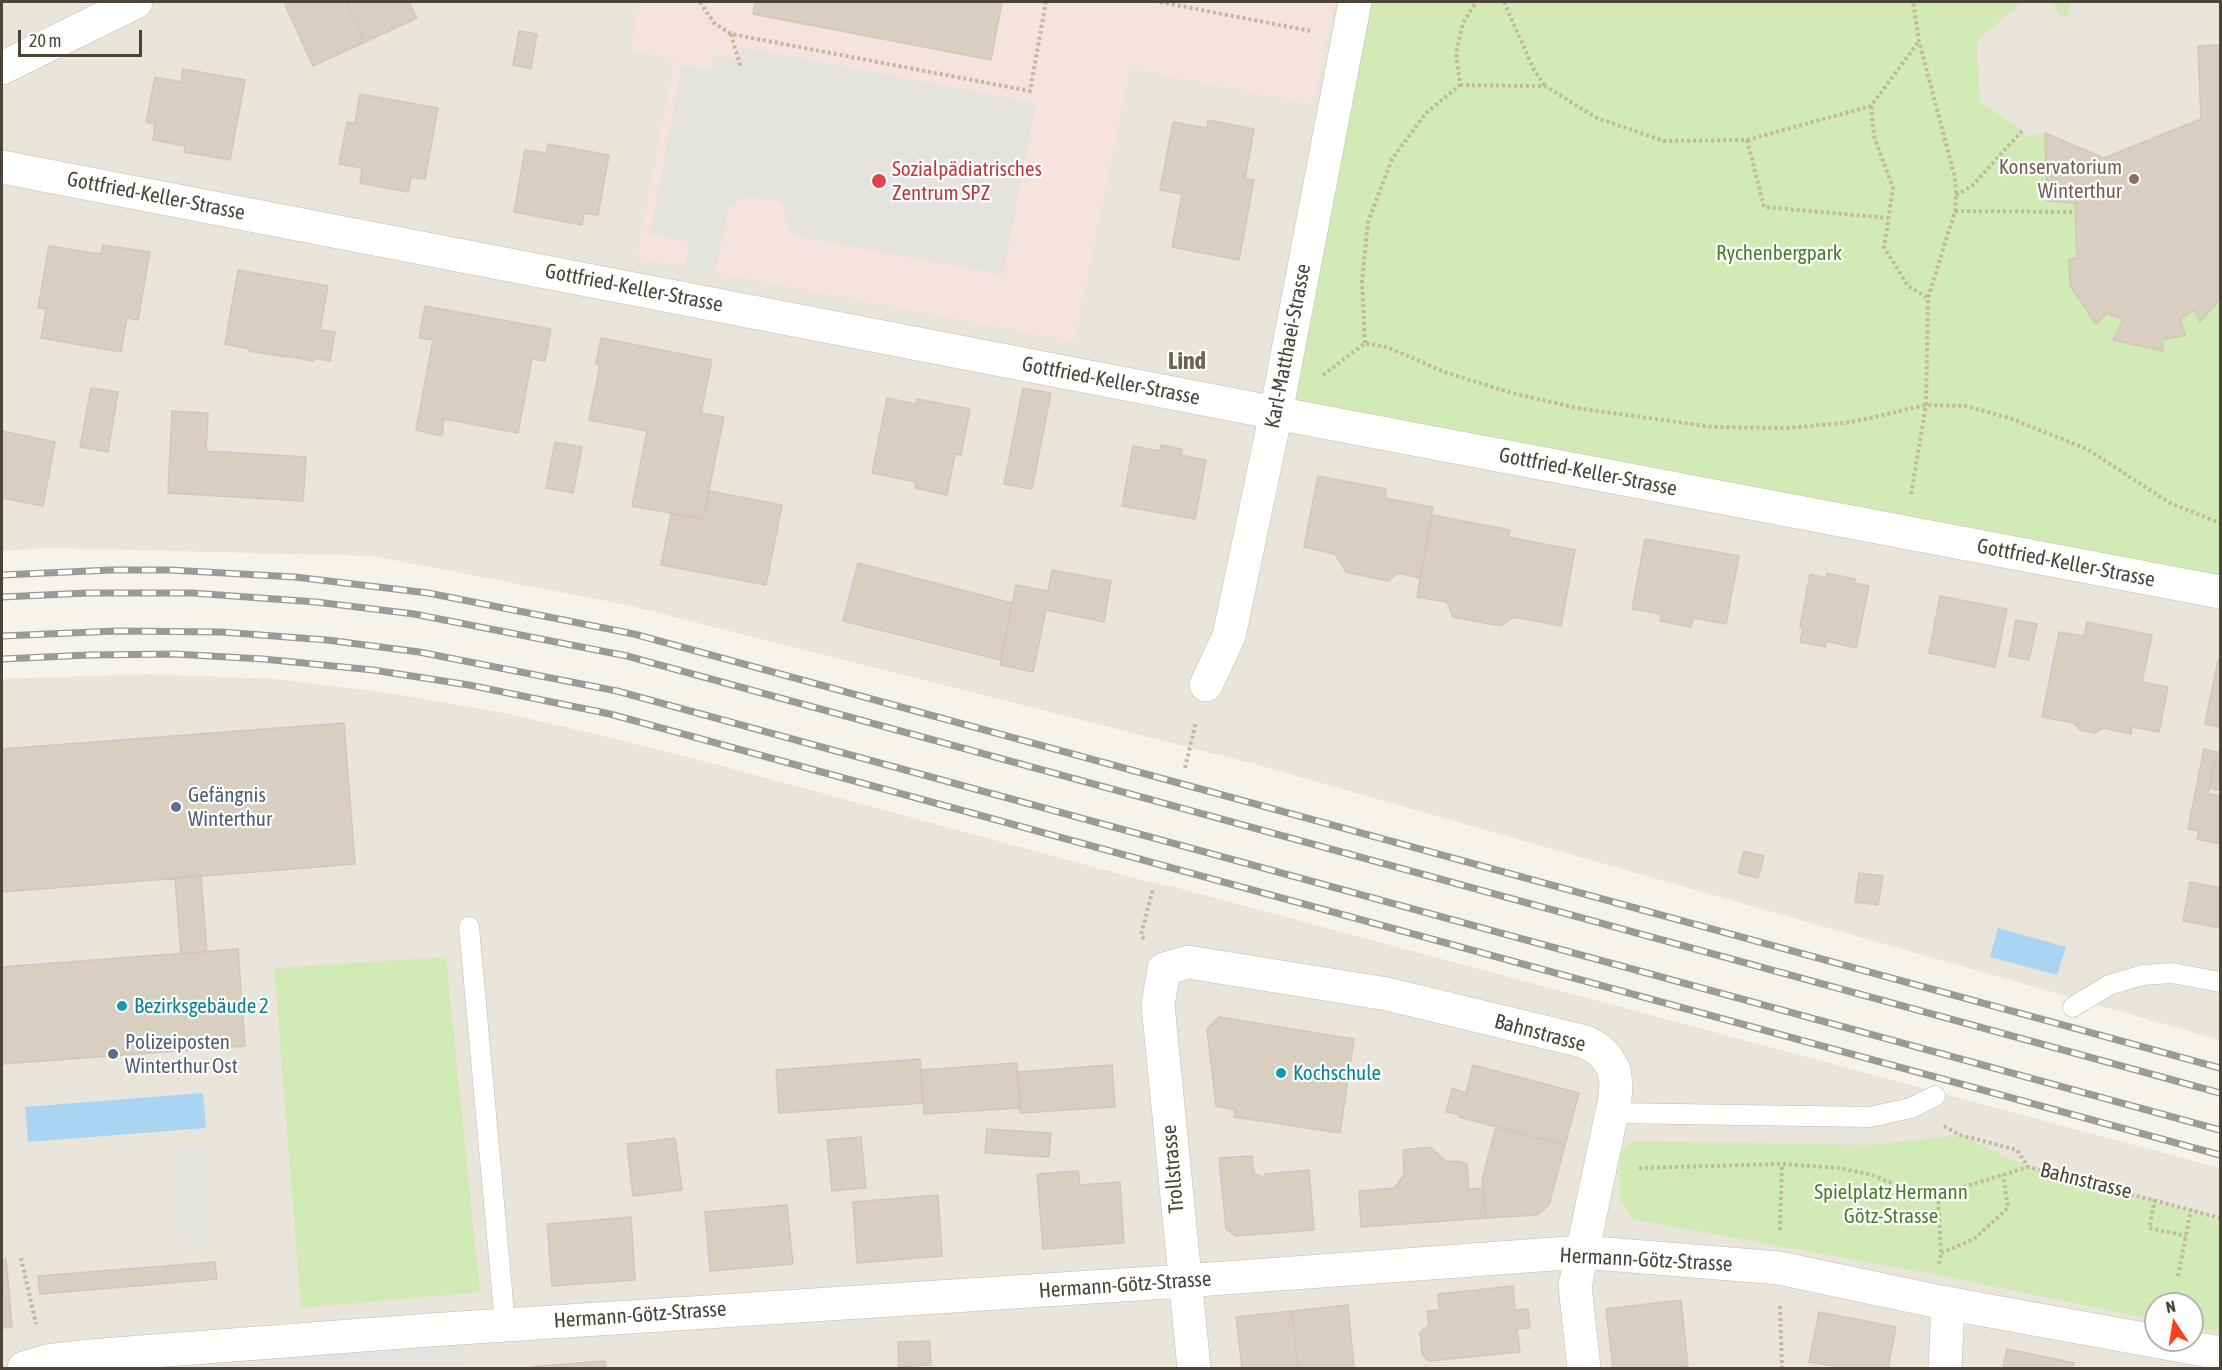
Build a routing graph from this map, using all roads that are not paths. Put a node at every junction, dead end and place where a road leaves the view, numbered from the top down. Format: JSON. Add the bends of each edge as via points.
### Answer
{"nodes":[{"id":1,"x":136,"y":2,"type":"edge"},
{"id":2,"x":1355,"y":2,"type":"edge"},
{"id":3,"x":2,"y":68,"type":"edge"},
{"id":4,"x":2,"y":166,"type":"edge"},
{"id":5,"x":1276,"y":413,"type":"junction"},
{"id":6,"x":2220,"y":592,"type":"edge"},
{"id":7,"x":1206,"y":685,"type":"road end"},
{"id":8,"x":469,"y":927,"type":"dead end"},
{"id":9,"x":1164,"y":969,"type":"joint"},
{"id":10,"x":2220,"y":982,"type":"edge"},
{"id":11,"x":2073,"y":1007,"type":"dead end"},
{"id":12,"x":1935,"y":1096,"type":"dead end"},
{"id":13,"x":1613,"y":1113,"type":"junction"},
{"id":14,"x":1582,"y":1252,"type":"junction"},
{"id":15,"x":1184,"y":1281,"type":"junction"},
{"id":16,"x":1942,"y":1302,"type":"junction"},
{"id":17,"x":505,"y":1324,"type":"junction"},
{"id":18,"x":2220,"y":1353,"type":"edge"},
{"id":19,"x":24,"y":1368,"type":"edge"},
{"id":20,"x":1194,"y":1368,"type":"edge"},
{"id":21,"x":1584,"y":1368,"type":"edge"},
{"id":22,"x":1945,"y":1368,"type":"edge"}],
"edges":[{"from":1,"to":3,"type":"street"},
{"from":2,"to":5,"type":"street","name":"Karl-Matthaei-Strasse"},
{"from":4,"to":5,"type":"street","name":"Gottfried-Keller-Strasse"},
{"from":5,"to":6,"type":"street","name":"Gottfried-Keller-Strasse"},
{"from":5,"to":7,"type":"street","name":"Karl-Matthaei-Strasse","via":[[1229,636]]},
{"from":8,"to":17,"type":"lane"},
{"from":9,"to":13,"type":"street","name":"Bahnstrasse","via":[[1188,962],[1387,994],[1586,1042],[1598,1049],[1614,1070]]},
{"from":9,"to":15,"type":"street","name":"Trollstrasse","via":[[1158,1005]]},
{"from":10,"to":11,"type":"lane","via":[[2172,973],[2143,975],[2109,985]]},
{"from":12,"to":13,"type":"lane","via":[[1911,1108],[1870,1117]]},
{"from":13,"to":14,"type":"street","name":"Bahnstrasse"},
{"from":14,"to":15,"type":"street","name":"Hermann-Götz-Strasse"},
{"from":14,"to":16,"type":"street","name":"Hermann-Götz-Strasse","via":[[1779,1268]]},
{"from":14,"to":21,"type":"street","name":"Bahnstrasse","via":[[1575,1286]]},
{"from":15,"to":17,"type":"street","name":"Hermann-Götz-Strasse"},
{"from":15,"to":20,"type":"street","name":"Trollstrasse"},
{"from":16,"to":18,"type":"street","name":"Hermann-Götz-Strasse"},
{"from":16,"to":22,"type":"street"},
{"from":17,"to":19,"type":"street","name":"Hermann-Götz-Strasse","via":[[89,1356]]}]}
